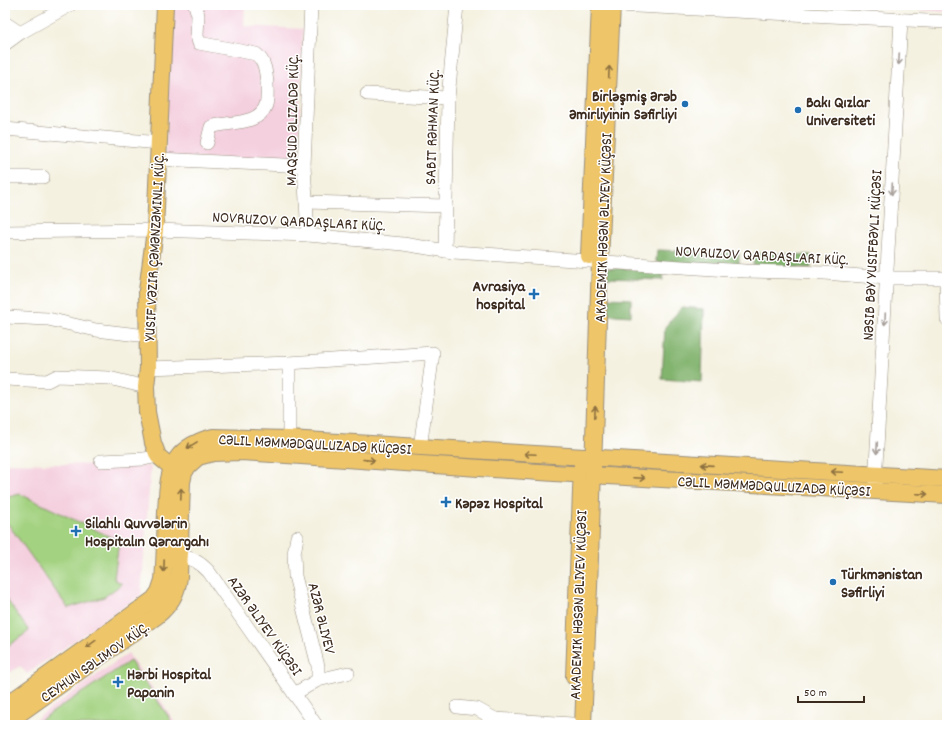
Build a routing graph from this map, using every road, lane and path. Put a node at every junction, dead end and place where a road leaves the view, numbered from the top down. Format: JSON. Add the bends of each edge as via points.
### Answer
{"nodes":[{"id":1,"x":70,"y":5,"type":"edge"},
{"id":2,"x":165,"y":5,"type":"edge"},
{"id":3,"x":195,"y":5,"type":"edge"},
{"id":4,"x":311,"y":5,"type":"edge"},
{"id":5,"x":457,"y":5,"type":"edge"},
{"id":6,"x":600,"y":5,"type":"edge"},
{"id":7,"x":612,"y":5,"type":"edge"},
{"id":8,"x":617,"y":5,"type":"edge"},
{"id":9,"x":901,"y":20,"type":"junction"},
{"id":10,"x":947,"y":22,"type":"edge"},
{"id":11,"x":5,"y":23,"type":"edge"},
{"id":12,"x":20,"y":33,"type":"junction"},
{"id":13,"x":5,"y":44,"type":"edge"},
{"id":14,"x":367,"y":94,"type":"dead end"},
{"id":15,"x":448,"y":98,"type":"junction"},
{"id":16,"x":5,"y":128,"type":"edge"},
{"id":17,"x":159,"y":143,"type":"junction"},
{"id":18,"x":207,"y":143,"type":"dead end"},
{"id":19,"x":159,"y":159,"type":"junction"},
{"id":20,"x":304,"y":166,"type":"junction"},
{"id":21,"x":5,"y":177,"type":"edge"},
{"id":22,"x":43,"y":177,"type":"dead end"},
{"id":23,"x":306,"y":202,"type":"junction"},
{"id":24,"x":446,"y":206,"type":"junction"},
{"id":25,"x":155,"y":230,"type":"junction"},
{"id":26,"x":5,"y":232,"type":"edge"},
{"id":27,"x":308,"y":235,"type":"junction"},
{"id":28,"x":445,"y":251,"type":"junction"},
{"id":29,"x":595,"y":261,"type":"junction"},
{"id":30,"x":887,"y":278,"type":"junction"},
{"id":31,"x":946,"y":278,"type":"edge"},
{"id":32,"x":5,"y":317,"type":"edge"},
{"id":33,"x":947,"y":319,"type":"edge"},
{"id":34,"x":147,"y":336,"type":"junction"},
{"id":35,"x":289,"y":363,"type":"junction"},
{"id":36,"x":148,"y":368,"type":"junction"},
{"id":37,"x":5,"y":379,"type":"edge"},
{"id":38,"x":146,"y":386,"type":"junction"},
{"id":39,"x":289,"y":439,"type":"junction"},
{"id":40,"x":420,"y":448,"type":"junction"},
{"id":41,"x":343,"y":450,"type":"junction"},
{"id":42,"x":587,"y":455,"type":"junction"},
{"id":43,"x":158,"y":456,"type":"junction"},
{"id":44,"x":102,"y":461,"type":"dead end"},
{"id":45,"x":178,"y":470,"type":"junction"},
{"id":46,"x":876,"y":475,"type":"junction"},
{"id":47,"x":586,"y":478,"type":"junction"},
{"id":48,"x":947,"y":479,"type":"edge"},
{"id":49,"x":874,"y":491,"type":"junction"},
{"id":50,"x":947,"y":495,"type":"edge"},
{"id":51,"x":297,"y":537,"type":"dead end"},
{"id":52,"x":180,"y":556,"type":"junction"},
{"id":53,"x":146,"y":606,"type":"joint"},
{"id":54,"x":162,"y":612,"type":"joint"},
{"id":55,"x":118,"y":634,"type":"junction"},
{"id":56,"x":348,"y":673,"type":"dead end"},
{"id":57,"x":318,"y":680,"type":"junction"},
{"id":58,"x":294,"y":694,"type":"junction"},
{"id":59,"x":5,"y":706,"type":"edge"},
{"id":60,"x":457,"y":707,"type":"dead end"},
{"id":61,"x":490,"y":722,"type":"edge"},
{"id":62,"x":5,"y":724,"type":"edge"},
{"id":63,"x":316,"y":725,"type":"edge"},
{"id":64,"x":576,"y":725,"type":"edge"}],
"edges":[{"from":1,"to":12,"type":"street"},
{"from":2,"to":17,"type":"main road","name":"YUSIF VƏZIR ÇƏMƏNZƏMINLI KÜÇ."},
{"from":3,"to":18,"type":"street","via":[[199,43],[256,54],[262,60],[266,74],[266,103],[263,111],[243,121],[210,127]]},
{"from":4,"to":20,"type":"street","name":"MAQSUD ƏLIZADƏ KÜÇ."},
{"from":5,"to":15,"type":"street","name":"SABIT RƏHMAN KÜÇ."},
{"from":6,"to":29,"type":"main road","name":"AKADEMIK HƏSƏN ƏLIYEV KÜÇƏSI"},
{"from":29,"to":7,"type":"main road","name":"AKADEMIK HƏSƏN ƏLIYEV KÜÇƏSI","one_way":true},
{"from":8,"to":9,"type":"street"},
{"from":9,"to":10,"type":"street"},
{"from":9,"to":30,"type":"street","name":"NƏSIB BƏY YUSIFBƏYLI KÜÇƏSI","one_way":true},
{"from":11,"to":12,"type":"street"},
{"from":12,"to":13,"type":"street"},
{"from":14,"to":15,"type":"street"},
{"from":15,"to":24,"type":"street","name":"SABIT RƏHMAN KÜÇ."},
{"from":16,"to":17,"type":"street"},
{"from":17,"to":19,"type":"main road","name":"YUSIF VƏZIR ÇƏMƏNZƏMINLI KÜÇ."},
{"from":19,"to":20,"type":"street"},
{"from":19,"to":25,"type":"main road","name":"YUSIF VƏZIR ÇƏMƏNZƏMINLI KÜÇ."},
{"from":20,"to":23,"type":"street","name":"MAQSUD ƏLIZADƏ KÜÇ."},
{"from":21,"to":22,"type":"street"},
{"from":23,"to":24,"type":"street"},
{"from":23,"to":27,"type":"street","name":"MAQSUD ƏLIZADƏ KÜÇ."},
{"from":24,"to":28,"type":"street","name":"SABIT RƏHMAN KÜÇ."},
{"from":25,"to":26,"type":"street"},
{"from":25,"to":27,"type":"street"},
{"from":25,"to":34,"type":"main road","name":"YUSIF VƏZIR ÇƏMƏNZƏMINLI KÜÇ.","via":[[147,291]]},
{"from":27,"to":28,"type":"street","via":[[403,244]]},
{"from":28,"to":29,"type":"street"},
{"from":29,"to":30,"type":"street"},
{"from":29,"to":42,"type":"main road","name":"AKADEMIK HƏSƏN ƏLIYEV KÜÇƏSI"},
{"from":30,"to":31,"type":"street"},
{"from":30,"to":46,"type":"street","name":"NƏSIB BƏY YUSIFBƏYLI KÜÇƏSI","one_way":true},
{"from":31,"to":33,"type":"street"},
{"from":32,"to":34,"type":"street","via":[[48,319],[96,330]]},
{"from":34,"to":36,"type":"main road","name":"YUSIF VƏZIR ÇƏMƏNZƏMINLI KÜÇ."},
{"from":35,"to":36,"type":"street"},
{"from":35,"to":39,"type":"street"},
{"from":35,"to":40,"type":"street","via":[[433,353]]},
{"from":36,"to":38,"type":"main road","name":"YUSIF VƏZIR ÇƏMƏNZƏMINLI KÜÇ."},
{"from":37,"to":38,"type":"street","via":[[46,381],[57,376],[109,378]]},
{"from":38,"to":43,"type":"main road","name":"YUSIF VƏZIR ÇƏMƏNZƏMINLI KÜÇ.","via":[[147,412]]},
{"from":39,"to":41,"type":"main road","name":"CƏLIL MƏMMƏDQULUZADƏ KÜÇƏSI"},
{"from":39,"to":45,"type":"main road","name":"CƏLIL MƏMMƏDQULUZADƏ KÜÇƏSI","one_way":true,"via":[[209,438],[196,442],[180,454]]},
{"from":40,"to":41,"type":"main road","name":"CƏLIL MƏMMƏDQULUZADƏ KÜÇƏSI"},
{"from":42,"to":40,"type":"main road","name":"CƏLIL MƏMMƏDQULUZADƏ KÜÇƏSI","one_way":true},
{"from":41,"to":45,"type":"main road","name":"CƏLIL MƏMMƏDQULUZADƏ KÜÇƏSI","via":[[213,453],[198,457],[188,466]]},
{"from":41,"to":47,"type":"main road","name":"CƏLIL MƏMMƏDQULUZADƏ KÜÇƏSI","one_way":true},
{"from":46,"to":42,"type":"main road","name":"CƏLIL MƏMMƏDQULUZADƏ KÜÇƏSI","one_way":true},
{"from":42,"to":47,"type":"main road","name":"AKADEMIK HƏSƏN ƏLIYEV KÜÇƏSI"},
{"from":43,"to":44,"type":"street","via":[[144,460]]},
{"from":43,"to":45,"type":"main road"},
{"from":52,"to":45,"type":"main road","name":"CƏLIL MƏMMƏDQULUZADƏ KÜÇƏSI","one_way":true,"via":[[181,491]]},
{"from":45,"to":53,"type":"main road","name":"CƏLIL MƏMMƏDQULUZADƏ KÜÇƏSI","one_way":true,"via":[[167,487],[163,580],[159,592]]},
{"from":46,"to":48,"type":"main road","name":"CƏLIL MƏMMƏDQULUZADƏ KÜÇƏSI"},
{"from":46,"to":49,"type":"street","name":"NƏSIB BƏY YUSIFBƏYLI KÜÇƏSI"},
{"from":47,"to":49,"type":"main road","name":"CƏLIL MƏMMƏDQULUZADƏ KÜÇƏSI","one_way":true},
{"from":47,"to":64,"type":"main road","name":"AKADEMIK HƏSƏN ƏLIYEV KÜÇƏSI"},
{"from":49,"to":50,"type":"main road","name":"CƏLIL MƏMMƏDQULUZADƏ KÜÇƏSI","one_way":true},
{"from":51,"to":57,"type":"street","name":"AZƏR ƏLIYEV","via":[[294,554],[295,576],[318,666]]},
{"from":52,"to":54,"type":"main road","name":"CƏLIL MƏMMƏDQULUZADƏ KÜÇƏSI","via":[[178,586],[170,604]]},
{"from":52,"to":58,"type":"street","name":"AZƏR ƏLIYEV KÜÇƏSI","via":[[196,560],[209,572]]},
{"from":53,"to":55,"type":"main road","name":"CEYHUN SƏLIMOV KÜÇ."},
{"from":54,"to":55,"type":"main road","name":"CEYHUN SƏLIMOV KÜÇ."},
{"from":55,"to":59,"type":"main road","name":"CEYHUN SƏLIMOV KÜÇ.","one_way":true},
{"from":55,"to":62,"type":"main road","name":"CEYHUN SƏLIMOV KÜÇ."},
{"from":56,"to":57,"type":"street"},
{"from":57,"to":58,"type":"street"},
{"from":58,"to":63,"type":"street","name":"AZƏR ƏLIYEV KÜÇƏSI"},
{"from":60,"to":61,"type":"street","via":[[477,709]]},
{"from":61,"to":64,"type":"street"}]}
